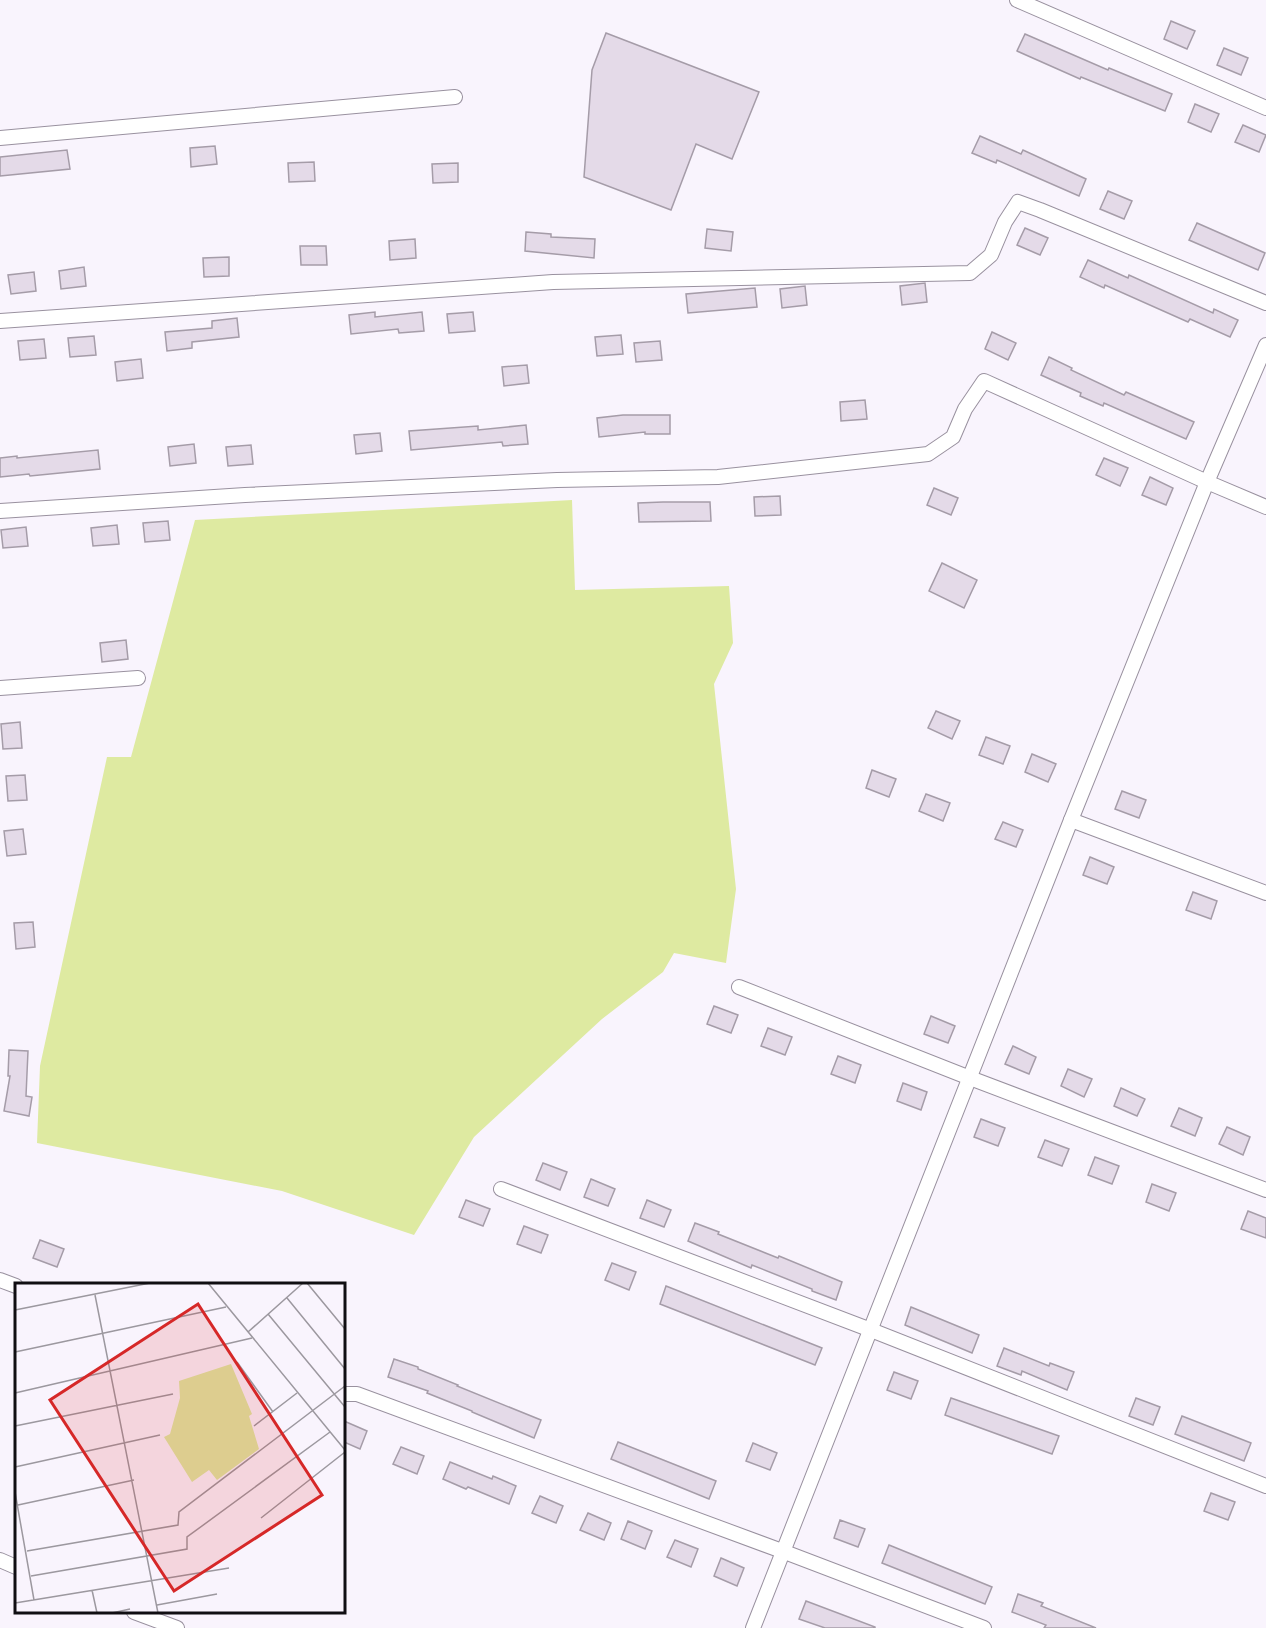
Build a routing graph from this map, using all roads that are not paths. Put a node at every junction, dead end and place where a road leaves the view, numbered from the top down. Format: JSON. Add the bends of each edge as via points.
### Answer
{"nodes":[{"id":1,"x":1017,"y":0,"type":"edge"},
{"id":2,"x":455,"y":97,"type":"dead end"},
{"id":3,"x":1266,"y":108,"type":"edge"},
{"id":4,"x":0,"y":138,"type":"edge"},
{"id":5,"x":1266,"y":303,"type":"edge"},
{"id":6,"x":0,"y":321,"type":"edge"},
{"id":7,"x":1266,"y":345,"type":"edge"},
{"id":8,"x":1207,"y":482,"type":"junction"},
{"id":9,"x":1266,"y":507,"type":"edge"},
{"id":10,"x":0,"y":511,"type":"edge"},
{"id":11,"x":138,"y":678,"type":"dead end"},
{"id":12,"x":0,"y":688,"type":"edge"},
{"id":13,"x":1071,"y":820,"type":"junction"},
{"id":14,"x":1266,"y":893,"type":"edge"},
{"id":15,"x":739,"y":987,"type":"dead end"},
{"id":16,"x":970,"y":1078,"type":"junction"},
{"id":17,"x":501,"y":1188,"type":"dead end"},
{"id":18,"x":1266,"y":1190,"type":"edge"},
{"id":19,"x":0,"y":1280,"type":"edge"},
{"id":20,"x":15,"y":1286,"type":"edge"},
{"id":21,"x":871,"y":1330,"type":"junction"},
{"id":22,"x":345,"y":1394,"type":"edge"},
{"id":23,"x":1266,"y":1486,"type":"edge"},
{"id":24,"x":782,"y":1551,"type":"junction"},
{"id":25,"x":0,"y":1560,"type":"edge"},
{"id":26,"x":15,"y":1567,"type":"edge"},
{"id":27,"x":139,"y":1613,"type":"edge"},
{"id":28,"x":177,"y":1628,"type":"edge"},
{"id":29,"x":753,"y":1628,"type":"edge"},
{"id":30,"x":984,"y":1628,"type":"edge"}],
"edges":[{"from":1,"to":3,"type":"street"},
{"from":2,"to":4,"type":"street"},
{"from":5,"to":6,"type":"street","via":[[1018,202],[991,255],[970,273],[553,282]]},
{"from":7,"to":8,"type":"street"},
{"from":8,"to":9,"type":"street"},
{"from":8,"to":10,"type":"street","via":[[984,381],[965,409],[953,437],[928,454],[718,477],[557,480]]},
{"from":8,"to":13,"type":"street"},
{"from":11,"to":12,"type":"street"},
{"from":13,"to":14,"type":"street"},
{"from":13,"to":16,"type":"street"},
{"from":15,"to":16,"type":"street"},
{"from":16,"to":18,"type":"street"},
{"from":16,"to":21,"type":"street"},
{"from":17,"to":21,"type":"street"},
{"from":19,"to":20,"type":"street"},
{"from":21,"to":23,"type":"street"},
{"from":21,"to":24,"type":"street"},
{"from":22,"to":24,"type":"street","via":[[357,1394]]},
{"from":24,"to":29,"type":"street"},
{"from":24,"to":30,"type":"street"},
{"from":25,"to":26,"type":"street"},
{"from":27,"to":28,"type":"street"}]}
